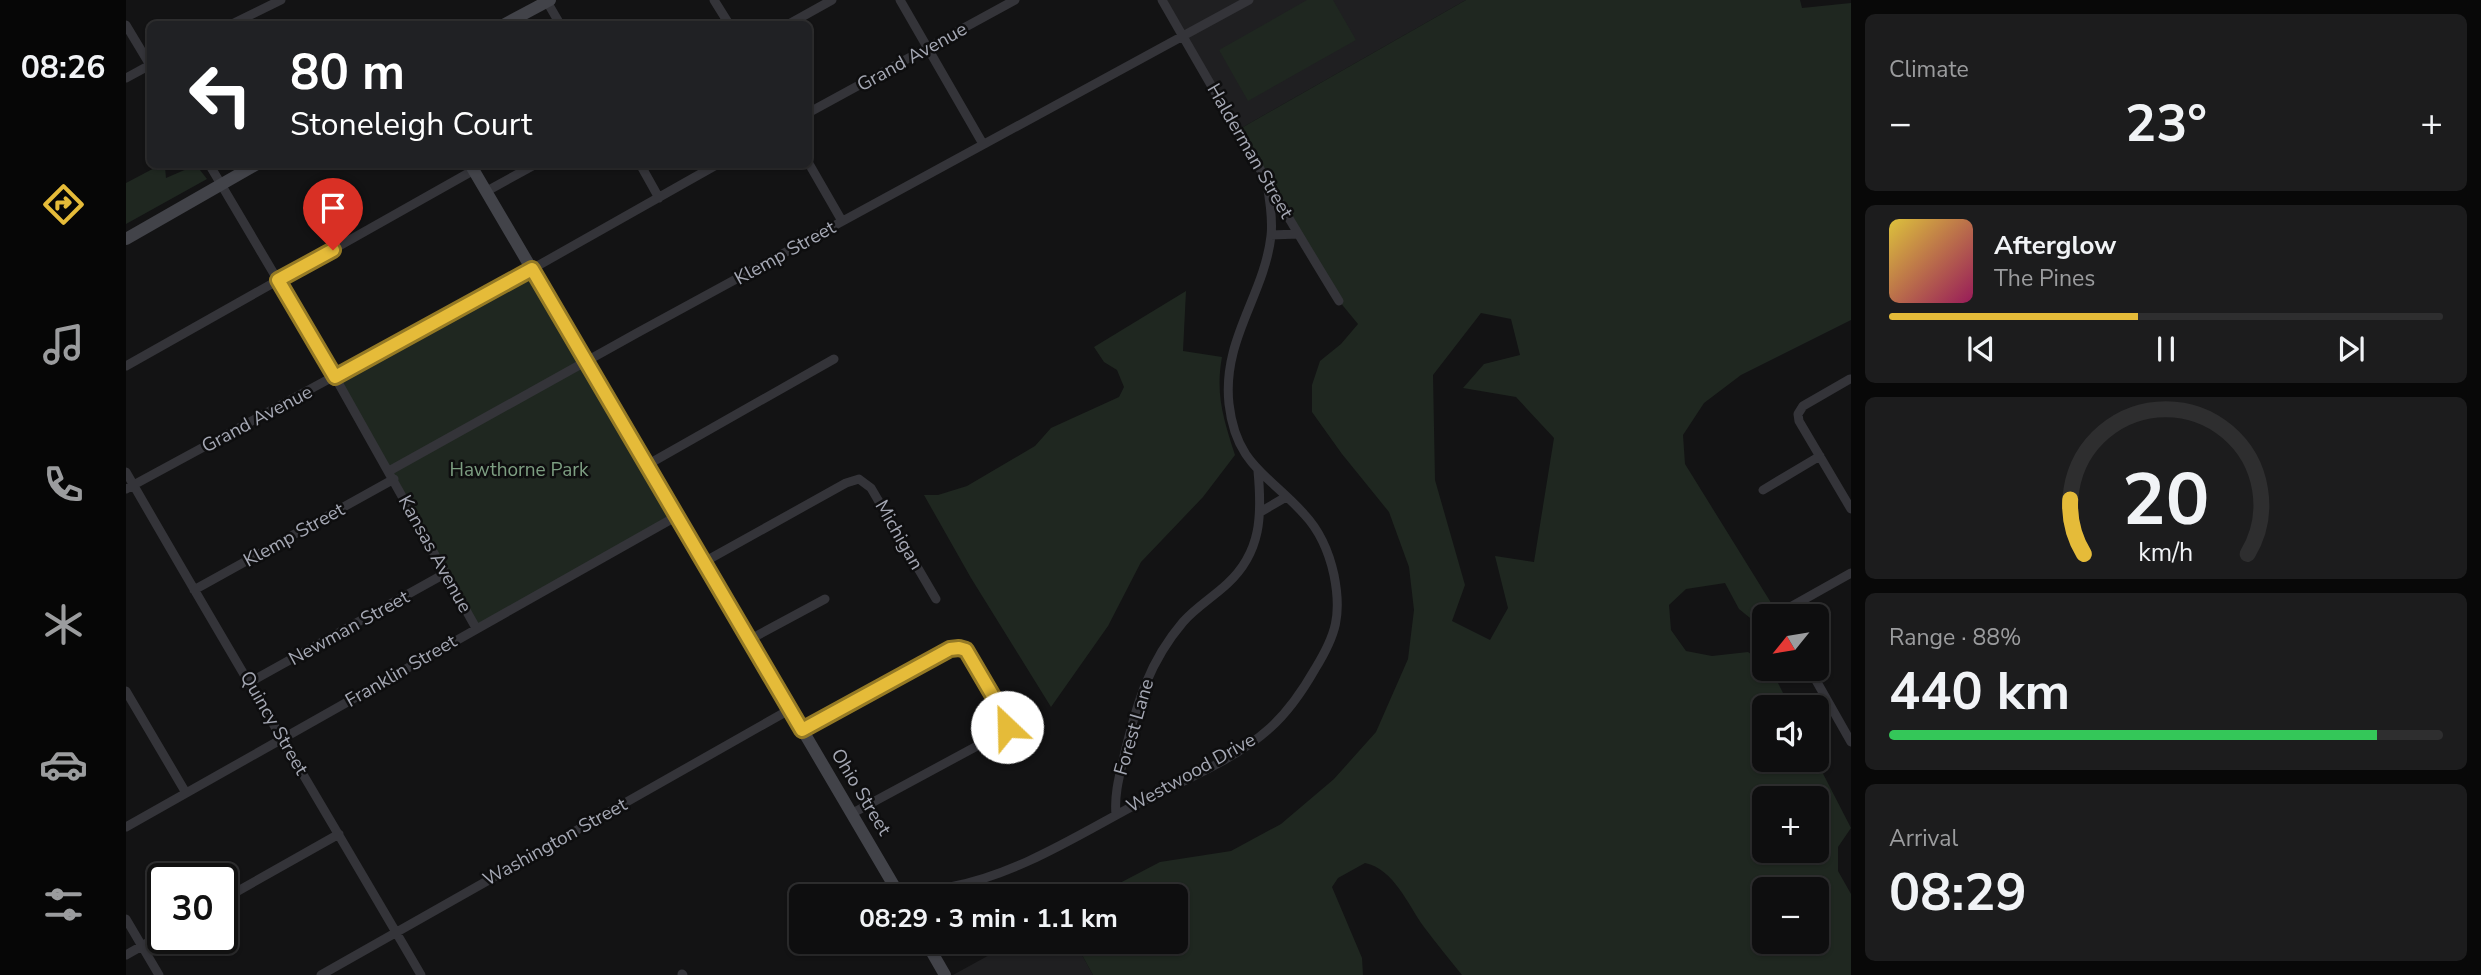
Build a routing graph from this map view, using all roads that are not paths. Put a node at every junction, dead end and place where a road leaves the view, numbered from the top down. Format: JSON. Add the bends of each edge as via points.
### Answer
{"nodes":[{"id":1,"x":281,"y":0,"type":"edge"},
{"id":2,"x":548,"y":0,"type":"edge"},
{"id":3,"x":714,"y":0,"type":"edge"},
{"id":4,"x":832,"y":0,"type":"edge"},
{"id":5,"x":900,"y":0,"type":"edge"},
{"id":6,"x":1015,"y":0,"type":"edge"},
{"id":7,"x":1162,"y":0,"type":"edge"},
{"id":8,"x":1249,"y":0,"type":"edge"},
{"id":9,"x":238,"y":21,"type":"edge"},
{"id":10,"x":510,"y":21,"type":"edge"},
{"id":11,"x":558,"y":21,"type":"edge"},
{"id":12,"x":727,"y":21,"type":"edge"},
{"id":13,"x":794,"y":21,"type":"edge"},
{"id":14,"x":126,"y":25,"type":"edge"},
{"id":15,"x":1184,"y":37,"type":"junction"},
{"id":16,"x":928,"y":48,"type":"junction"},
{"id":17,"x":147,"y":60,"type":"edge"},
{"id":18,"x":147,"y":67,"type":"edge"},
{"id":19,"x":126,"y":78,"type":"edge"},
{"id":20,"x":812,"y":111,"type":"edge"},
{"id":21,"x":983,"y":145,"type":"junction"},
{"id":22,"x":211,"y":168,"type":"edge"},
{"id":23,"x":250,"y":168,"type":"edge"},
{"id":24,"x":470,"y":168,"type":"edge"},
{"id":25,"x":473,"y":168,"type":"edge"},
{"id":26,"x":529,"y":168,"type":"edge"},
{"id":27,"x":642,"y":168,"type":"edge"},
{"id":28,"x":711,"y":168,"type":"edge"},
{"id":29,"x":811,"y":168,"type":"edge"},
{"id":30,"x":1267,"y":184,"type":"junction"},
{"id":31,"x":221,"y":185,"type":"junction"},
{"id":32,"x":487,"y":191,"type":"junction"},
{"id":33,"x":659,"y":198,"type":"junction"},
{"id":34,"x":842,"y":221,"type":"junction"},
{"id":35,"x":1298,"y":234,"type":"junction"},
{"id":36,"x":1271,"y":235,"type":"junction"},
{"id":37,"x":126,"y":239,"type":"edge"},
{"id":38,"x":532,"y":269,"type":"junction"},
{"id":39,"x":278,"y":280,"type":"junction"},
{"id":40,"x":1339,"y":301,"type":"dead end"},
{"id":41,"x":834,"y":359,"type":"dead end"},
{"id":42,"x":586,"y":362,"type":"junction"},
{"id":43,"x":126,"y":366,"type":"edge"},
{"id":44,"x":335,"y":377,"type":"junction"},
{"id":45,"x":1850,"y":379,"type":"edge"},
{"id":46,"x":1820,"y":456,"type":"junction"},
{"id":47,"x":646,"y":464,"type":"junction"},
{"id":48,"x":1258,"y":471,"type":"junction"},
{"id":49,"x":126,"y":472,"type":"edge"},
{"id":50,"x":392,"y":475,"type":"junction"},
{"id":51,"x":130,"y":487,"type":"edge"},
{"id":52,"x":1763,"y":490,"type":"dead end"},
{"id":53,"x":1286,"y":497,"type":"junction"},
{"id":54,"x":1851,"y":509,"type":"edge"},
{"id":55,"x":1262,"y":511,"type":"junction"},
{"id":56,"x":677,"y":516,"type":"junction"},
{"id":57,"x":704,"y":562,"type":"junction"},
{"id":58,"x":446,"y":573,"type":"junction"},
{"id":59,"x":1851,"y":573,"type":"edge"},
{"id":60,"x":194,"y":590,"type":"junction"},
{"id":61,"x":825,"y":599,"type":"dead end"},
{"id":62,"x":936,"y":599,"type":"dead end"},
{"id":63,"x":1797,"y":604,"type":"edge"},
{"id":64,"x":477,"y":628,"type":"junction"},
{"id":65,"x":749,"y":640,"type":"junction"},
{"id":66,"x":1816,"y":681,"type":"edge"},
{"id":67,"x":250,"y":682,"type":"junction"},
{"id":68,"x":126,"y":691,"type":"edge"},
{"id":69,"x":789,"y":709,"type":"junction"},
{"id":70,"x":802,"y":730,"type":"junction"},
{"id":71,"x":282,"y":738,"type":"junction"},
{"id":72,"x":1851,"y":742,"type":"edge"},
{"id":73,"x":186,"y":793,"type":"junction"},
{"id":74,"x":851,"y":814,"type":"junction"},
{"id":75,"x":1116,"y":815,"type":"junction"},
{"id":76,"x":126,"y":827,"type":"edge"},
{"id":77,"x":339,"y":834,"type":"junction"},
{"id":78,"x":892,"y":884,"type":"edge"},
{"id":79,"x":963,"y":884,"type":"edge"},
{"id":80,"x":238,"y":891,"type":"edge"},
{"id":81,"x":126,"y":919,"type":"edge"},
{"id":82,"x":396,"y":932,"type":"junction"},
{"id":83,"x":147,"y":943,"type":"edge"},
{"id":84,"x":142,"y":946,"type":"junction"},
{"id":85,"x":933,"y":954,"type":"edge"},
{"id":86,"x":126,"y":955,"type":"edge"},
{"id":87,"x":159,"y":975,"type":"edge"},
{"id":88,"x":321,"y":975,"type":"edge"},
{"id":89,"x":421,"y":975,"type":"edge"},
{"id":90,"x":945,"y":975,"type":"edge"}],
"edges":[{"from":1,"to":9,"type":"street"},
{"from":2,"to":10,"type":"street"},
{"from":2,"to":11,"type":"street"},
{"from":3,"to":12,"type":"street"},
{"from":4,"to":13,"type":"street"},
{"from":5,"to":16,"type":"street"},
{"from":6,"to":16,"type":"street","name":"Grand Avenue"},
{"from":7,"to":15,"type":"street","name":"Halderman Street"},
{"from":8,"to":15,"type":"street"},
{"from":14,"to":17,"type":"street"},
{"from":15,"to":21,"type":"street","name":"Klemp Street"},
{"from":15,"to":30,"type":"street","name":"Halderman Street"},
{"from":16,"to":20,"type":"street","name":"Grand Avenue"},
{"from":16,"to":21,"type":"street"},
{"from":18,"to":19,"type":"street"},
{"from":21,"to":34,"type":"street","name":"Klemp Street"},
{"from":22,"to":31,"type":"street","name":"Kansas Avenue"},
{"from":23,"to":31,"type":"street"},
{"from":24,"to":39,"type":"street"},
{"from":25,"to":32,"type":"street","name":"Ohio Street"},
{"from":26,"to":32,"type":"street"},
{"from":27,"to":33,"type":"street"},
{"from":28,"to":33,"type":"street","name":"Grand Avenue"},
{"from":29,"to":34,"type":"street"},
{"from":30,"to":35,"type":"street","name":"Halderman Street"},
{"from":30,"to":36,"type":"street","name":"Westwood Drive"},
{"from":31,"to":37,"type":"street"},
{"from":31,"to":39,"type":"street","name":"Kansas Avenue"},
{"from":32,"to":38,"type":"street","name":"Ohio Street"},
{"from":33,"to":38,"type":"street","name":"Grand Avenue"},
{"from":34,"to":42,"type":"street","name":"Klemp Street"},
{"from":35,"to":36,"type":"street"},
{"from":35,"to":40,"type":"street","name":"Halderman Street"},
{"from":36,"to":48,"type":"street","name":"Westwood Drive","via":[[1265,267],[1230,358],[1228,387],[1241,447]]},
{"from":38,"to":42,"type":"street","name":"Ohio Street"},
{"from":38,"to":44,"type":"street","name":"Grand Avenue"},
{"from":39,"to":43,"type":"street"},
{"from":39,"to":44,"type":"street","name":"Kansas Avenue"},
{"from":41,"to":47,"type":"street"},
{"from":42,"to":47,"type":"street","name":"Ohio Street"},
{"from":42,"to":50,"type":"street","name":"Klemp Street"},
{"from":44,"to":50,"type":"street","name":"Kansas Avenue"},
{"from":44,"to":51,"type":"street","name":"Grand Avenue"},
{"from":45,"to":46,"type":"street","via":[[1803,405],[1798,414]]},
{"from":46,"to":52,"type":"street"},
{"from":46,"to":54,"type":"street"},
{"from":47,"to":56,"type":"street","name":"Ohio Street"},
{"from":48,"to":53,"type":"street","name":"Westwood Drive"},
{"from":48,"to":55,"type":"street","name":"Forest Lane"},
{"from":49,"to":51,"type":"street","name":"Quincy Street"},
{"from":50,"to":58,"type":"street","name":"Kansas Avenue"},
{"from":50,"to":60,"type":"street","name":"Klemp Street"},
{"from":51,"to":60,"type":"street","name":"Quincy Street"},
{"from":53,"to":55,"type":"street"},
{"from":53,"to":75,"type":"street","name":"Westwood Drive","via":[[1316,529],[1328,552],[1339,615],[1331,643],[1300,695],[1270,728],[1236,753]]},
{"from":55,"to":75,"type":"street","name":"Forest Lane","via":[[1242,568],[1184,621],[1150,671],[1137,702],[1115,795]]},
{"from":56,"to":57,"type":"street","name":"Ohio Street"},
{"from":56,"to":64,"type":"street","name":"Franklin Street"},
{"from":57,"to":62,"type":"street","name":"Michigan","via":[[855,479],[871,488]]},
{"from":57,"to":65,"type":"street","name":"Ohio Street"},
{"from":58,"to":64,"type":"street","name":"Kansas Avenue"},
{"from":58,"to":67,"type":"street","name":"Newman Street"},
{"from":59,"to":63,"type":"street"},
{"from":60,"to":67,"type":"street","name":"Quincy Street"},
{"from":61,"to":65,"type":"street"},
{"from":64,"to":71,"type":"street","name":"Franklin Street"},
{"from":65,"to":69,"type":"street","name":"Ohio Street"},
{"from":66,"to":72,"type":"street"},
{"from":67,"to":71,"type":"street","name":"Quincy Street"},
{"from":68,"to":73,"type":"street"},
{"from":69,"to":70,"type":"street","name":"Ohio Street"},
{"from":69,"to":82,"type":"street","name":"Washington Street"},
{"from":70,"to":74,"type":"street","name":"Ohio Street"},
{"from":70,"to":74,"type":"street","via":[[959,648],[966,650],[1007,720],[1003,732]]},
{"from":71,"to":73,"type":"street","name":"Franklin Street"},
{"from":71,"to":77,"type":"street","name":"Quincy Street"},
{"from":73,"to":76,"type":"street","name":"Franklin Street"},
{"from":74,"to":78,"type":"street","name":"Ohio Street"},
{"from":75,"to":79,"type":"street","name":"Westwood Drive","via":[[1017,865]]},
{"from":77,"to":80,"type":"street"},
{"from":77,"to":82,"type":"street","name":"Quincy Street"},
{"from":81,"to":84,"type":"street"},
{"from":82,"to":88,"type":"street","name":"Washington Street"},
{"from":82,"to":89,"type":"street","name":"Quincy Street"},
{"from":83,"to":84,"type":"street"},
{"from":84,"to":86,"type":"street"},
{"from":84,"to":87,"type":"street"},
{"from":85,"to":90,"type":"street"}]}
